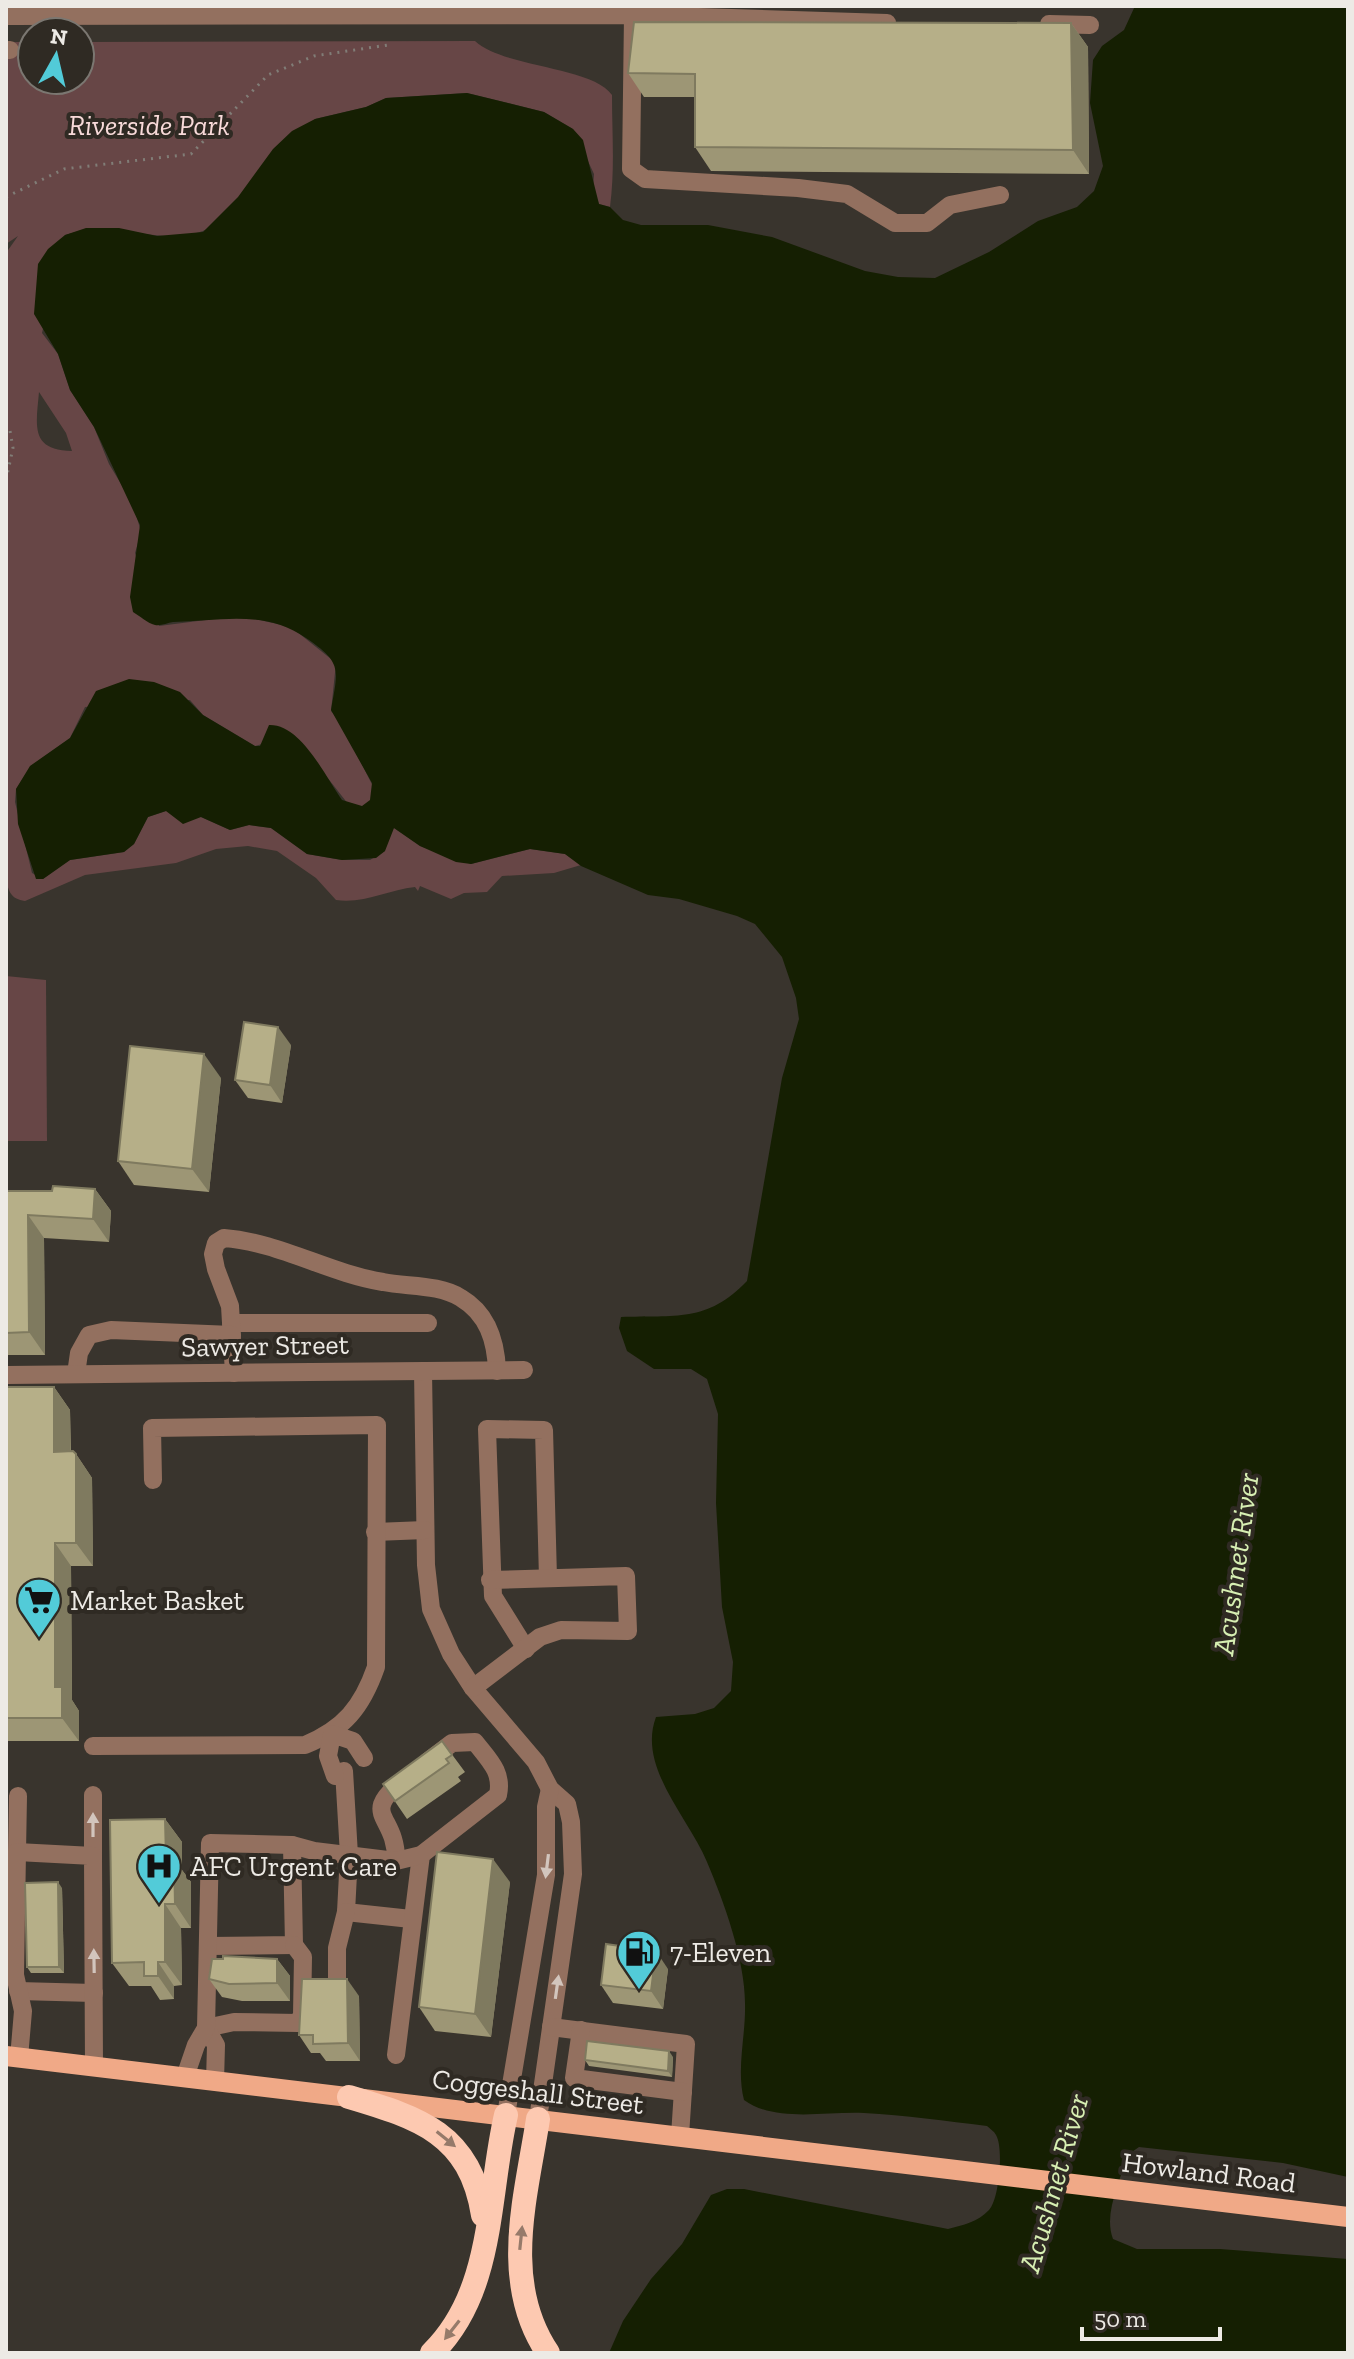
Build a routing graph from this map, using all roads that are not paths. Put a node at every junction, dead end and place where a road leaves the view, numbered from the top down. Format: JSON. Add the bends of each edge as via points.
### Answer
{"nodes":[{"id":1,"x":495,"y":11,"type":"edge"},
{"id":2,"x":627,"y":12,"type":"edge"},
{"id":3,"x":6,"y":16,"type":"edge"},
{"id":4,"x":906,"y":23,"type":"edge"},
{"id":5,"x":1029,"y":24,"type":"edge"},
{"id":6,"x":1090,"y":25,"type":"dead end"},
{"id":7,"x":1000,"y":195,"type":"dead end"},
{"id":8,"x":428,"y":1323,"type":"dead end"},
{"id":9,"x":231,"y":1329,"type":"junction"},
{"id":10,"x":524,"y":1370,"type":"dead end"},
{"id":11,"x":423,"y":1371,"type":"junction"},
{"id":12,"x":497,"y":1371,"type":"junction"},
{"id":13,"x":234,"y":1373,"type":"junction"},
{"id":14,"x":76,"y":1374,"type":"junction"},
{"id":15,"x":6,"y":1375,"type":"edge"},
{"id":16,"x":153,"y":1480,"type":"dead end"},
{"id":17,"x":425,"y":1530,"type":"junction"},
{"id":18,"x":375,"y":1532,"type":"junction"},
{"id":19,"x":548,"y":1578,"type":"junction"},
{"id":20,"x":490,"y":1580,"type":"junction"},
{"id":21,"x":526,"y":1649,"type":"junction"},
{"id":22,"x":473,"y":1688,"type":"junction"},
{"id":23,"x":332,"y":1734,"type":"junction"},
{"id":24,"x":93,"y":1746,"type":"dead end"},
{"id":25,"x":364,"y":1758,"type":"dead end"},
{"id":26,"x":550,"y":1789,"type":"junction"},
{"id":27,"x":93,"y":1795,"type":"dead end"},
{"id":28,"x":18,"y":1796,"type":"dead end"},
{"id":29,"x":292,"y":1845,"type":"junction"},
{"id":30,"x":17,"y":1852,"type":"junction"},
{"id":31,"x":349,"y":1855,"type":"junction"},
{"id":32,"x":421,"y":1855,"type":"junction"},
{"id":33,"x":93,"y":1856,"type":"junction"},
{"id":34,"x":396,"y":1861,"type":"junction"},
{"id":35,"x":346,"y":1912,"type":"junction"},
{"id":36,"x":411,"y":1919,"type":"junction"},
{"id":37,"x":294,"y":1945,"type":"junction"},
{"id":38,"x":208,"y":1946,"type":"junction"},
{"id":39,"x":337,"y":1983,"type":"edge"},
{"id":40,"x":18,"y":1991,"type":"junction"},
{"id":41,"x":94,"y":1993,"type":"junction"},
{"id":42,"x":551,"y":2027,"type":"junction"},
{"id":43,"x":206,"y":2028,"type":"junction"},
{"id":44,"x":581,"y":2030,"type":"junction"},
{"id":45,"x":396,"y":2055,"type":"dead end"},
{"id":46,"x":13,"y":2057,"type":"edge"},
{"id":47,"x":94,"y":2067,"type":"junction"},
{"id":48,"x":185,"y":2077,"type":"junction"},
{"id":49,"x":215,"y":2081,"type":"junction"},
{"id":50,"x":683,"y":2092,"type":"junction"},
{"id":51,"x":349,"y":2097,"type":"junction"},
{"id":52,"x":506,"y":2115,"type":"junction"},
{"id":53,"x":538,"y":2119,"type":"junction"},
{"id":54,"x":680,"y":2136,"type":"junction"},
{"id":55,"x":1063,"y":2182,"type":"joint"},
{"id":56,"x":1348,"y":2217,"type":"edge"},
{"id":57,"x":484,"y":2251,"type":"junction"},
{"id":58,"x":432,"y":2353,"type":"edge"},
{"id":59,"x":548,"y":2353,"type":"edge"}],
"edges":[{"from":1,"to":2,"type":"street"},
{"from":1,"to":3,"type":"street"},
{"from":2,"to":4,"type":"street"},
{"from":2,"to":7,"type":"street","via":[[631,169],[645,179],[847,194],[895,223],[927,223],[950,205]]},
{"from":5,"to":6,"type":"street"},
{"from":8,"to":9,"type":"street"},
{"from":9,"to":12,"type":"street","via":[[226,1288],[213,1254],[224,1238],[267,1245],[381,1282],[459,1296],[490,1329]]},
{"from":9,"to":13,"type":"street"},
{"from":9,"to":14,"type":"street","via":[[111,1330],[89,1335]]},
{"from":10,"to":12,"type":"street","name":"Sawyer Street"},
{"from":11,"to":12,"type":"street","name":"Sawyer Street"},
{"from":11,"to":13,"type":"street","name":"Sawyer Street"},
{"from":11,"to":17,"type":"street"},
{"from":13,"to":14,"type":"street","name":"Sawyer Street"},
{"from":14,"to":15,"type":"street","name":"Sawyer Street"},
{"from":16,"to":18,"type":"street","via":[[152,1428],[377,1425]]},
{"from":17,"to":18,"type":"street"},
{"from":17,"to":22,"type":"street","via":[[431,1609]]},
{"from":18,"to":23,"type":"street","via":[[376,1667],[358,1708]]},
{"from":19,"to":20,"type":"street"},
{"from":19,"to":20,"type":"street","via":[[544,1430],[487,1429]]},
{"from":19,"to":21,"type":"street","via":[[626,1576],[628,1631],[561,1630]]},
{"from":20,"to":21,"type":"street","via":[[499,1609]]},
{"from":21,"to":22,"type":"street"},
{"from":22,"to":26,"type":"street","via":[[536,1762]]},
{"from":23,"to":24,"type":"street","via":[[305,1745]]},
{"from":23,"to":25,"type":"street","via":[[353,1741]]},
{"from":23,"to":31,"type":"street","via":[[328,1756],[340,1774]]},
{"from":42,"to":26,"type":"street","one_way":true,"via":[[574,1856],[567,1804]]},
{"from":26,"to":52,"type":"street","one_way":true,"via":[[543,1897]]},
{"from":33,"to":27,"type":"street","one_way":true},
{"from":28,"to":30,"type":"street"},
{"from":29,"to":31,"type":"street"},
{"from":29,"to":37,"type":"street"},
{"from":29,"to":38,"type":"street","via":[[210,1843]]},
{"from":30,"to":33,"type":"street"},
{"from":30,"to":40,"type":"street"},
{"from":31,"to":34,"type":"street"},
{"from":31,"to":35,"type":"street"},
{"from":32,"to":34,"type":"street"},
{"from":32,"to":34,"type":"street","via":[[498,1795],[497,1770],[475,1742],[452,1743],[385,1795],[379,1813],[396,1840]]},
{"from":32,"to":36,"type":"street"},
{"from":41,"to":33,"type":"street","one_way":true},
{"from":35,"to":36,"type":"street"},
{"from":35,"to":39,"type":"street","via":[[337,1948]]},
{"from":36,"to":45,"type":"street"},
{"from":37,"to":38,"type":"street"},
{"from":37,"to":43,"type":"street","via":[[303,1957],[298,2023],[234,2022]]},
{"from":38,"to":43,"type":"street"},
{"from":40,"to":41,"type":"street"},
{"from":40,"to":46,"type":"street","via":[[23,2011]]},
{"from":41,"to":47,"type":"street"},
{"from":42,"to":44,"type":"street"},
{"from":42,"to":53,"type":"street"},
{"from":43,"to":48,"type":"street"},
{"from":43,"to":49,"type":"street","via":[[216,2045]]},
{"from":44,"to":50,"type":"street","via":[[686,2044]]},
{"from":44,"to":50,"type":"street","via":[[574,2078]]},
{"from":46,"to":47,"type":"main road","name":"Coggeshall Street"},
{"from":47,"to":48,"type":"main road","name":"Coggeshall Street"},
{"from":48,"to":49,"type":"main road","name":"Coggeshall Street"},
{"from":49,"to":51,"type":"main road","name":"Coggeshall Street"},
{"from":50,"to":54,"type":"street"},
{"from":51,"to":52,"type":"main road","name":"Coggeshall Street"},
{"from":51,"to":57,"type":"highway","one_way":true,"via":[[411,2118],[452,2143],[478,2192]]},
{"from":52,"to":53,"type":"main road","name":"Coggeshall Street"},
{"from":52,"to":57,"type":"highway"},
{"from":53,"to":54,"type":"main road","name":"Coggeshall Street"},
{"from":59,"to":53,"type":"highway","one_way":true,"via":[[529,2314],[519,2266]]},
{"from":54,"to":55,"type":"main road","name":"Coggeshall Street"},
{"from":55,"to":56,"type":"main road","name":"Howland Road"},
{"from":57,"to":58,"type":"highway","one_way":true,"via":[[465,2311]]}]}
